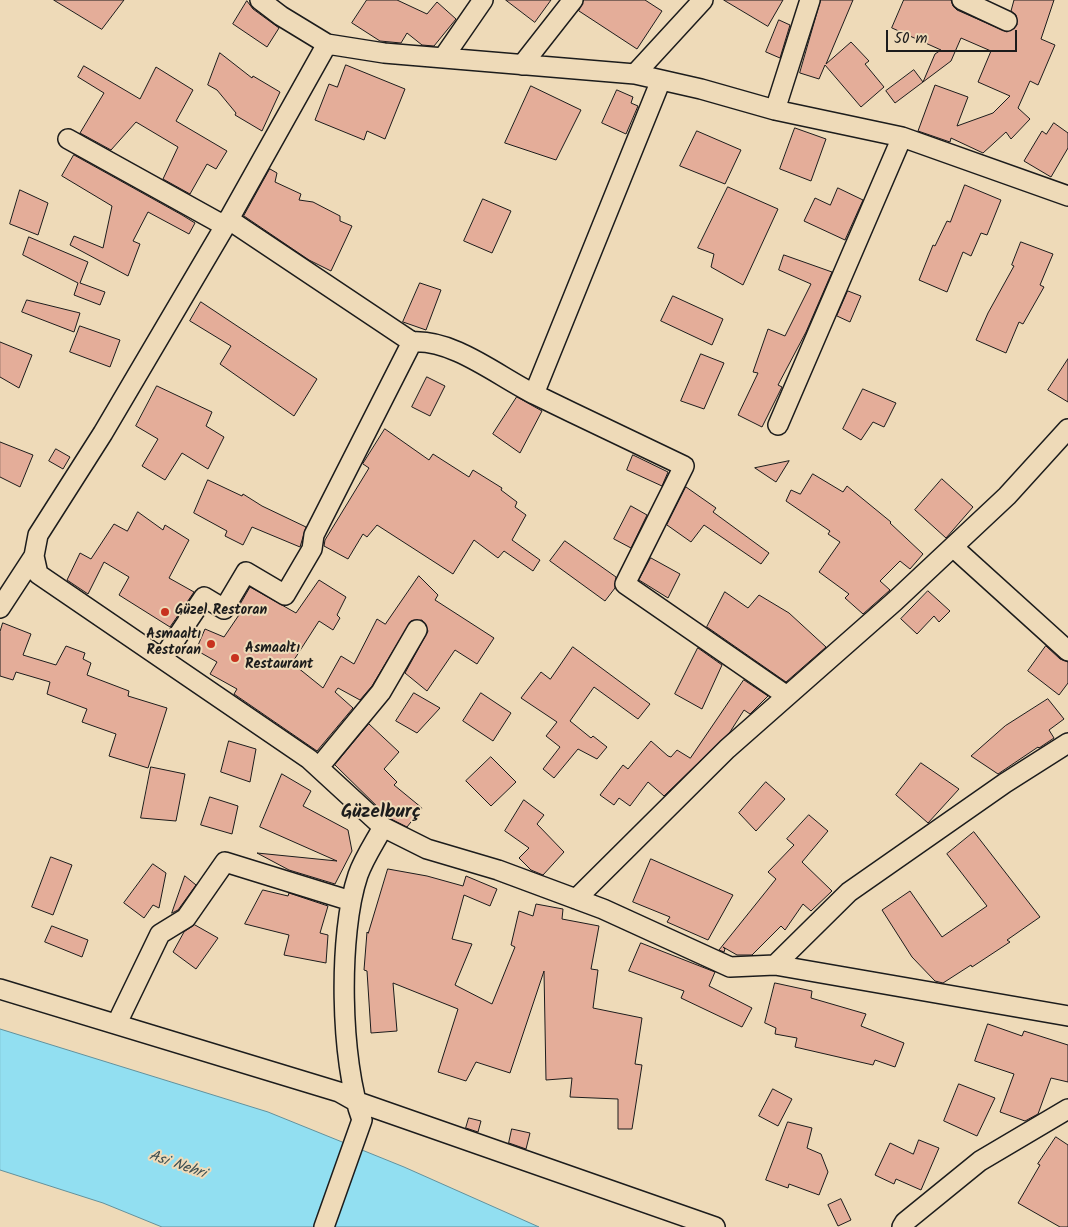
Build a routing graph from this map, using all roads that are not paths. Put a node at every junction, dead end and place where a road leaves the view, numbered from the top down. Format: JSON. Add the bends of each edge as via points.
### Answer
{"nodes":[{"id":1,"x":260,"y":0,"type":"edge"},
{"id":2,"x":484,"y":0,"type":"edge"},
{"id":3,"x":574,"y":0,"type":"edge"},
{"id":4,"x":703,"y":0,"type":"edge"},
{"id":5,"x":810,"y":0,"type":"edge"},
{"id":6,"x":962,"y":0,"type":"edge"},
{"id":7,"x":285,"y":8,"type":"edge"},
{"id":8,"x":1006,"y":21,"type":"dead end"},
{"id":9,"x":326,"y":44,"type":"junction"},
{"id":10,"x":444,"y":58,"type":"junction"},
{"id":11,"x":522,"y":65,"type":"junction"},
{"id":12,"x":635,"y":74,"type":"junction"},
{"id":13,"x":661,"y":80,"type":"junction"},
{"id":14,"x":775,"y":110,"type":"junction"},
{"id":15,"x":902,"y":137,"type":"junction"},
{"id":16,"x":68,"y":139,"type":"dead end"},
{"id":17,"x":1068,"y":196,"type":"edge"},
{"id":18,"x":227,"y":222,"type":"junction"},
{"id":19,"x":412,"y":342,"type":"junction"},
{"id":20,"x":534,"y":394,"type":"junction"},
{"id":21,"x":778,"y":426,"type":"dead end"},
{"id":22,"x":1068,"y":429,"type":"edge"},
{"id":23,"x":953,"y":547,"type":"junction"},
{"id":24,"x":34,"y":556,"type":"junction"},
{"id":25,"x":0,"y":608,"type":"edge"},
{"id":26,"x":417,"y":630,"type":"dead end"},
{"id":27,"x":1068,"y":651,"type":"edge"},
{"id":28,"x":164,"y":658,"type":"junction"},
{"id":29,"x":787,"y":696,"type":"junction"},
{"id":30,"x":1065,"y":751,"type":"edge"},
{"id":31,"x":319,"y":767,"type":"junction"},
{"id":32,"x":383,"y":827,"type":"junction"},
{"id":33,"x":576,"y":900,"type":"junction"},
{"id":34,"x":351,"y":901,"type":"junction"},
{"id":35,"x":776,"y":965,"type":"junction"},
{"id":36,"x":0,"y":989,"type":"edge"},
{"id":37,"x":1068,"y":1016,"type":"edge"},
{"id":38,"x":117,"y":1024,"type":"junction"},
{"id":39,"x":355,"y":1101,"type":"junction"},
{"id":40,"x":1068,"y":1110,"type":"edge"},
{"id":41,"x":324,"y":1227,"type":"edge"},
{"id":42,"x":715,"y":1227,"type":"edge"},
{"id":43,"x":902,"y":1227,"type":"edge"}],
"edges":[{"from":1,"to":7,"type":"street"},
{"from":2,"to":10,"type":"street"},
{"from":3,"to":11,"type":"street"},
{"from":4,"to":12,"type":"street"},
{"from":5,"to":14,"type":"street"},
{"from":6,"to":8,"type":"street"},
{"from":7,"to":9,"type":"street"},
{"from":9,"to":10,"type":"street"},
{"from":9,"to":18,"type":"street"},
{"from":10,"to":11,"type":"street"},
{"from":11,"to":12,"type":"street"},
{"from":12,"to":13,"type":"street"},
{"from":13,"to":14,"type":"street"},
{"from":13,"to":20,"type":"street"},
{"from":14,"to":15,"type":"street"},
{"from":15,"to":17,"type":"street"},
{"from":15,"to":21,"type":"street"},
{"from":16,"to":18,"type":"street"},
{"from":18,"to":19,"type":"street"},
{"from":18,"to":24,"type":"street","via":[[103,433],[38,535]]},
{"from":19,"to":20,"type":"street","via":[[429,341],[452,349]]},
{"from":19,"to":28,"type":"street","via":[[314,535],[312,548],[284,595],[246,572],[224,609],[204,597]]},
{"from":20,"to":29,"type":"street","via":[[684,466],[625,584]]},
{"from":22,"to":23,"type":"street","via":[[1007,496]]},
{"from":23,"to":27,"type":"street"},
{"from":23,"to":29,"type":"street"},
{"from":24,"to":25,"type":"street"},
{"from":24,"to":28,"type":"street","via":[[38,574]]},
{"from":26,"to":31,"type":"street","via":[[381,692]]},
{"from":28,"to":31,"type":"street"},
{"from":29,"to":33,"type":"street","via":[[727,749]]},
{"from":30,"to":35,"type":"street","via":[[1004,783],[849,892]]},
{"from":31,"to":32,"type":"street"},
{"from":32,"to":33,"type":"street","via":[[427,849],[498,870]]},
{"from":32,"to":34,"type":"street","via":[[358,873]]},
{"from":33,"to":35,"type":"street","via":[[603,909],[730,967]]},
{"from":34,"to":38,"type":"street","via":[[225,862],[186,918],[160,934]]},
{"from":34,"to":39,"type":"street","via":[[345,996],[347,1052]]},
{"from":35,"to":37,"type":"street"},
{"from":36,"to":38,"type":"street"},
{"from":38,"to":39,"type":"street","via":[[339,1092]]},
{"from":39,"to":41,"type":"street","via":[[362,1120]]},
{"from":39,"to":42,"type":"street"},
{"from":40,"to":43,"type":"street","via":[[980,1161]]}]}
